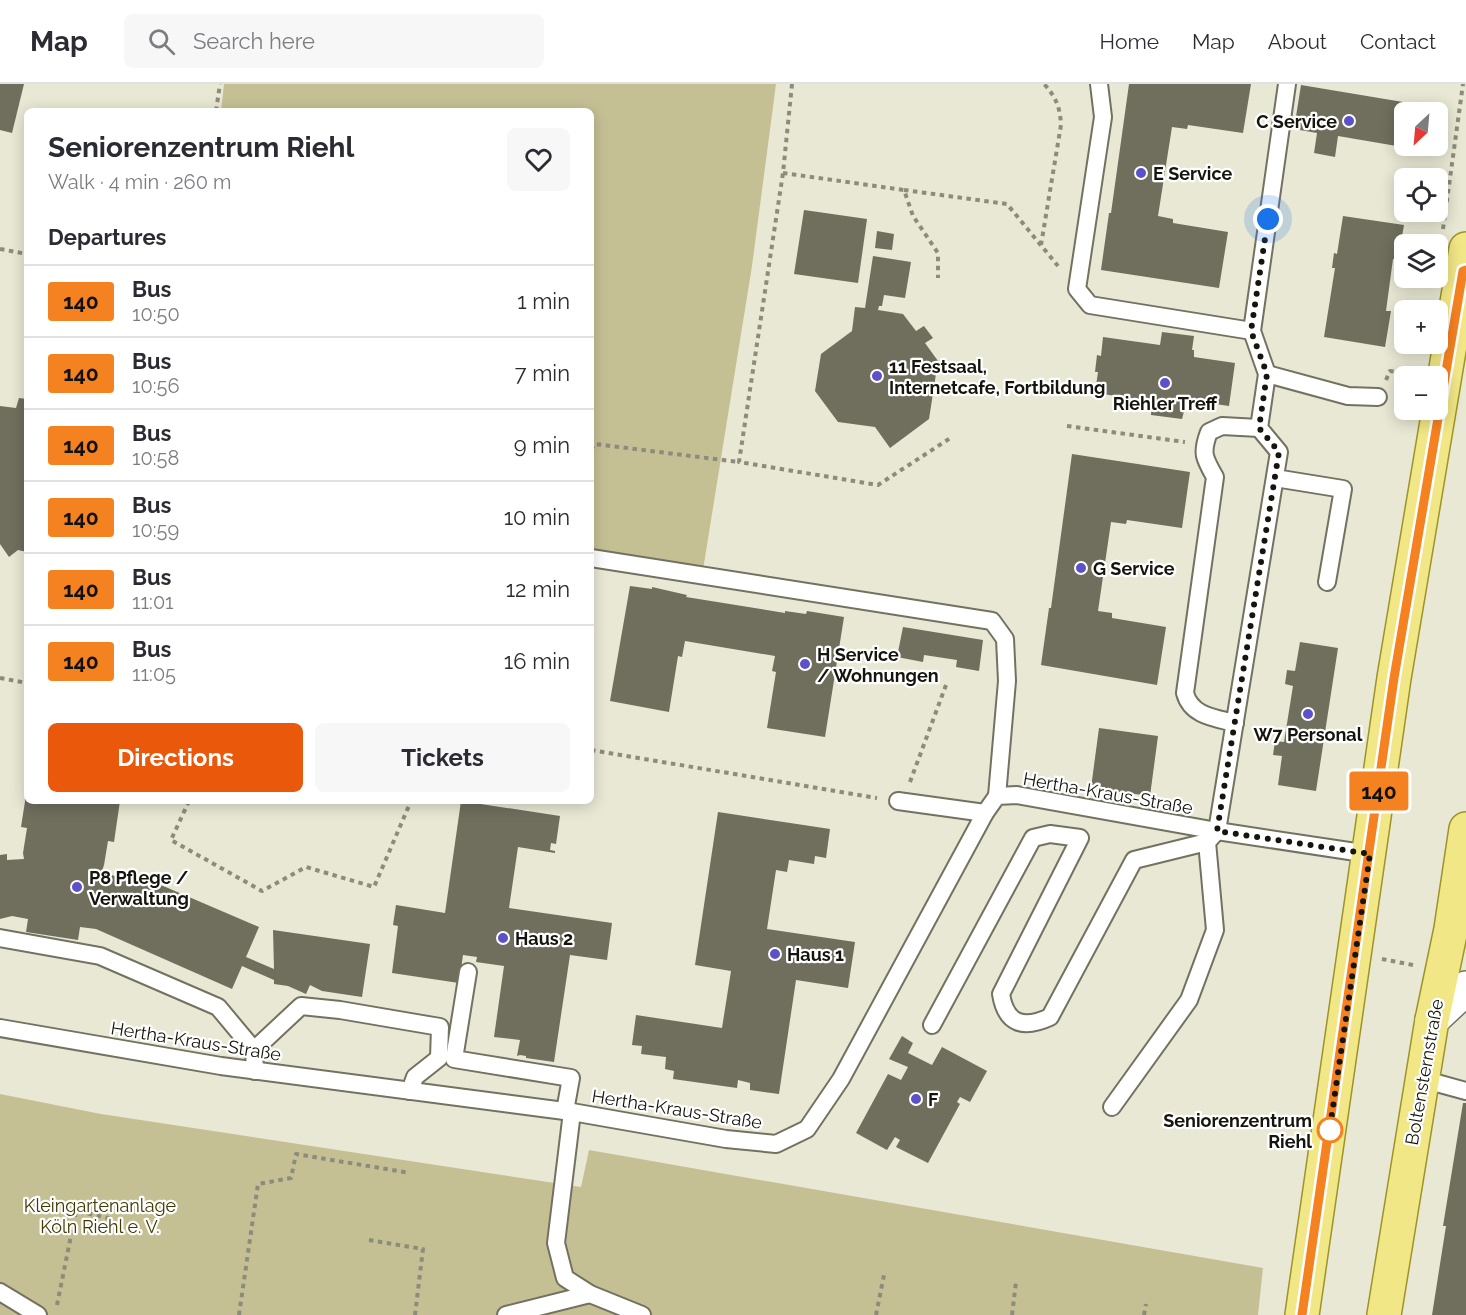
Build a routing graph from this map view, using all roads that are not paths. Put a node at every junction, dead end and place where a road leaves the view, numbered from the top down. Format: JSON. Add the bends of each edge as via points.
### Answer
{"nodes":[{"id":1,"x":1099,"y":84,"type":"edge"},
{"id":2,"x":1287,"y":84,"type":"edge"},
{"id":3,"x":1454,"y":245,"type":"edge"},
{"id":4,"x":1251,"y":331,"type":"junction"},
{"id":5,"x":1267,"y":374,"type":"junction"},
{"id":6,"x":1378,"y":397,"type":"road end"},
{"id":7,"x":1259,"y":428,"type":"junction"},
{"id":8,"x":1275,"y":478,"type":"junction"},
{"id":9,"x":594,"y":558,"type":"edge"},
{"id":10,"x":1328,"y":582,"type":"dead end"},
{"id":11,"x":1235,"y":723,"type":"junction"},
{"id":12,"x":997,"y":796,"type":"junction"},
{"id":13,"x":898,"y":801,"type":"road end"},
{"id":14,"x":985,"y":813,"type":"junction"},
{"id":15,"x":1466,"y":829,"type":"edge"},
{"id":16,"x":1212,"y":837,"type":"junction"},
{"id":17,"x":1370,"y":854,"type":"junction"},
{"id":18,"x":1459,"y":936,"type":"edge"},
{"id":19,"x":0,"y":938,"type":"edge"},
{"id":20,"x":468,"y":972,"type":"dead end"},
{"id":21,"x":1454,"y":979,"type":"edge"},
{"id":22,"x":932,"y":1025,"type":"dead end"},
{"id":23,"x":0,"y":1028,"type":"edge"},
{"id":24,"x":254,"y":1050,"type":"junction"},
{"id":25,"x":255,"y":1071,"type":"junction"},
{"id":26,"x":1422,"y":1079,"type":"junction"},
{"id":27,"x":410,"y":1091,"type":"junction"},
{"id":28,"x":1466,"y":1091,"type":"edge"},
{"id":29,"x":1112,"y":1107,"type":"dead end"},
{"id":30,"x":568,"y":1112,"type":"junction"},
{"id":31,"x":0,"y":1292,"type":"edge"},
{"id":32,"x":590,"y":1294,"type":"junction"},
{"id":33,"x":38,"y":1315,"type":"edge"},
{"id":34,"x":506,"y":1315,"type":"edge"},
{"id":35,"x":642,"y":1315,"type":"edge"},
{"id":36,"x":1302,"y":1315,"type":"edge"},
{"id":37,"x":1384,"y":1315,"type":"edge"}],
"edges":[{"from":1,"to":4,"type":"lane","via":[[1103,117],[1077,289],[1090,305]]},
{"from":2,"to":4,"type":"lane"},
{"from":3,"to":17,"type":"main road"},
{"from":4,"to":5,"type":"lane"},
{"from":5,"to":6,"type":"lane","via":[[1348,396]]},
{"from":5,"to":7,"type":"lane"},
{"from":7,"to":8,"type":"lane","via":[[1279,452]]},
{"from":7,"to":11,"type":"lane","via":[[1222,426],[1209,432],[1204,445],[1204,458],[1215,477],[1185,693],[1194,710]]},
{"from":8,"to":10,"type":"lane","via":[[1343,489]]},
{"from":8,"to":11,"type":"lane"},
{"from":9,"to":12,"type":"lane","via":[[992,621],[1005,639],[1007,681]]},
{"from":11,"to":16,"type":"lane"},
{"from":12,"to":14,"type":"lane","name":"Hertha-Kraus-Straße"},
{"from":12,"to":16,"type":"lane","name":"Hertha-Kraus-Straße","via":[[1017,795]]},
{"from":13,"to":14,"type":"lane"},
{"from":14,"to":30,"type":"lane","name":"Hertha-Kraus-Straße","via":[[842,1079],[807,1129],[776,1144]]},
{"from":15,"to":18,"type":"main road","name":"Boltensternstraße"},
{"from":16,"to":17,"type":"lane","name":"Hertha-Kraus-Straße"},
{"from":16,"to":22,"type":"lane","via":[[1134,860],[1050,1017],[1025,1024],[1009,1016],[1002,994],[1080,838],[1050,834],[1033,838]]},
{"from":16,"to":29,"type":"lane","via":[[1215,930],[1189,1000]]},
{"from":17,"to":36,"type":"main road"},
{"from":18,"to":21,"type":"main road","name":"Boltensternstraße"},
{"from":19,"to":24,"type":"lane","via":[[100,956],[218,1007]]},
{"from":20,"to":30,"type":"lane","via":[[454,1059],[571,1078]]},
{"from":21,"to":26,"type":"main road","name":"Boltensternstraße","via":[[1432,1020]]},
{"from":23,"to":25,"type":"lane","name":"Hertha-Kraus-Straße"},
{"from":24,"to":25,"type":"lane"},
{"from":24,"to":27,"type":"lane","via":[[301,1006],[440,1027],[439,1058],[415,1077]]},
{"from":25,"to":27,"type":"lane","name":"Hertha-Kraus-Straße"},
{"from":26,"to":28,"type":"lane"},
{"from":26,"to":37,"type":"main road","name":"Boltensternstraße"},
{"from":27,"to":30,"type":"lane","name":"Hertha-Kraus-Straße"},
{"from":30,"to":32,"type":"lane","via":[[556,1243],[565,1278]]},
{"from":31,"to":33,"type":"lane"},
{"from":32,"to":34,"type":"lane"},
{"from":32,"to":35,"type":"lane"}]}
